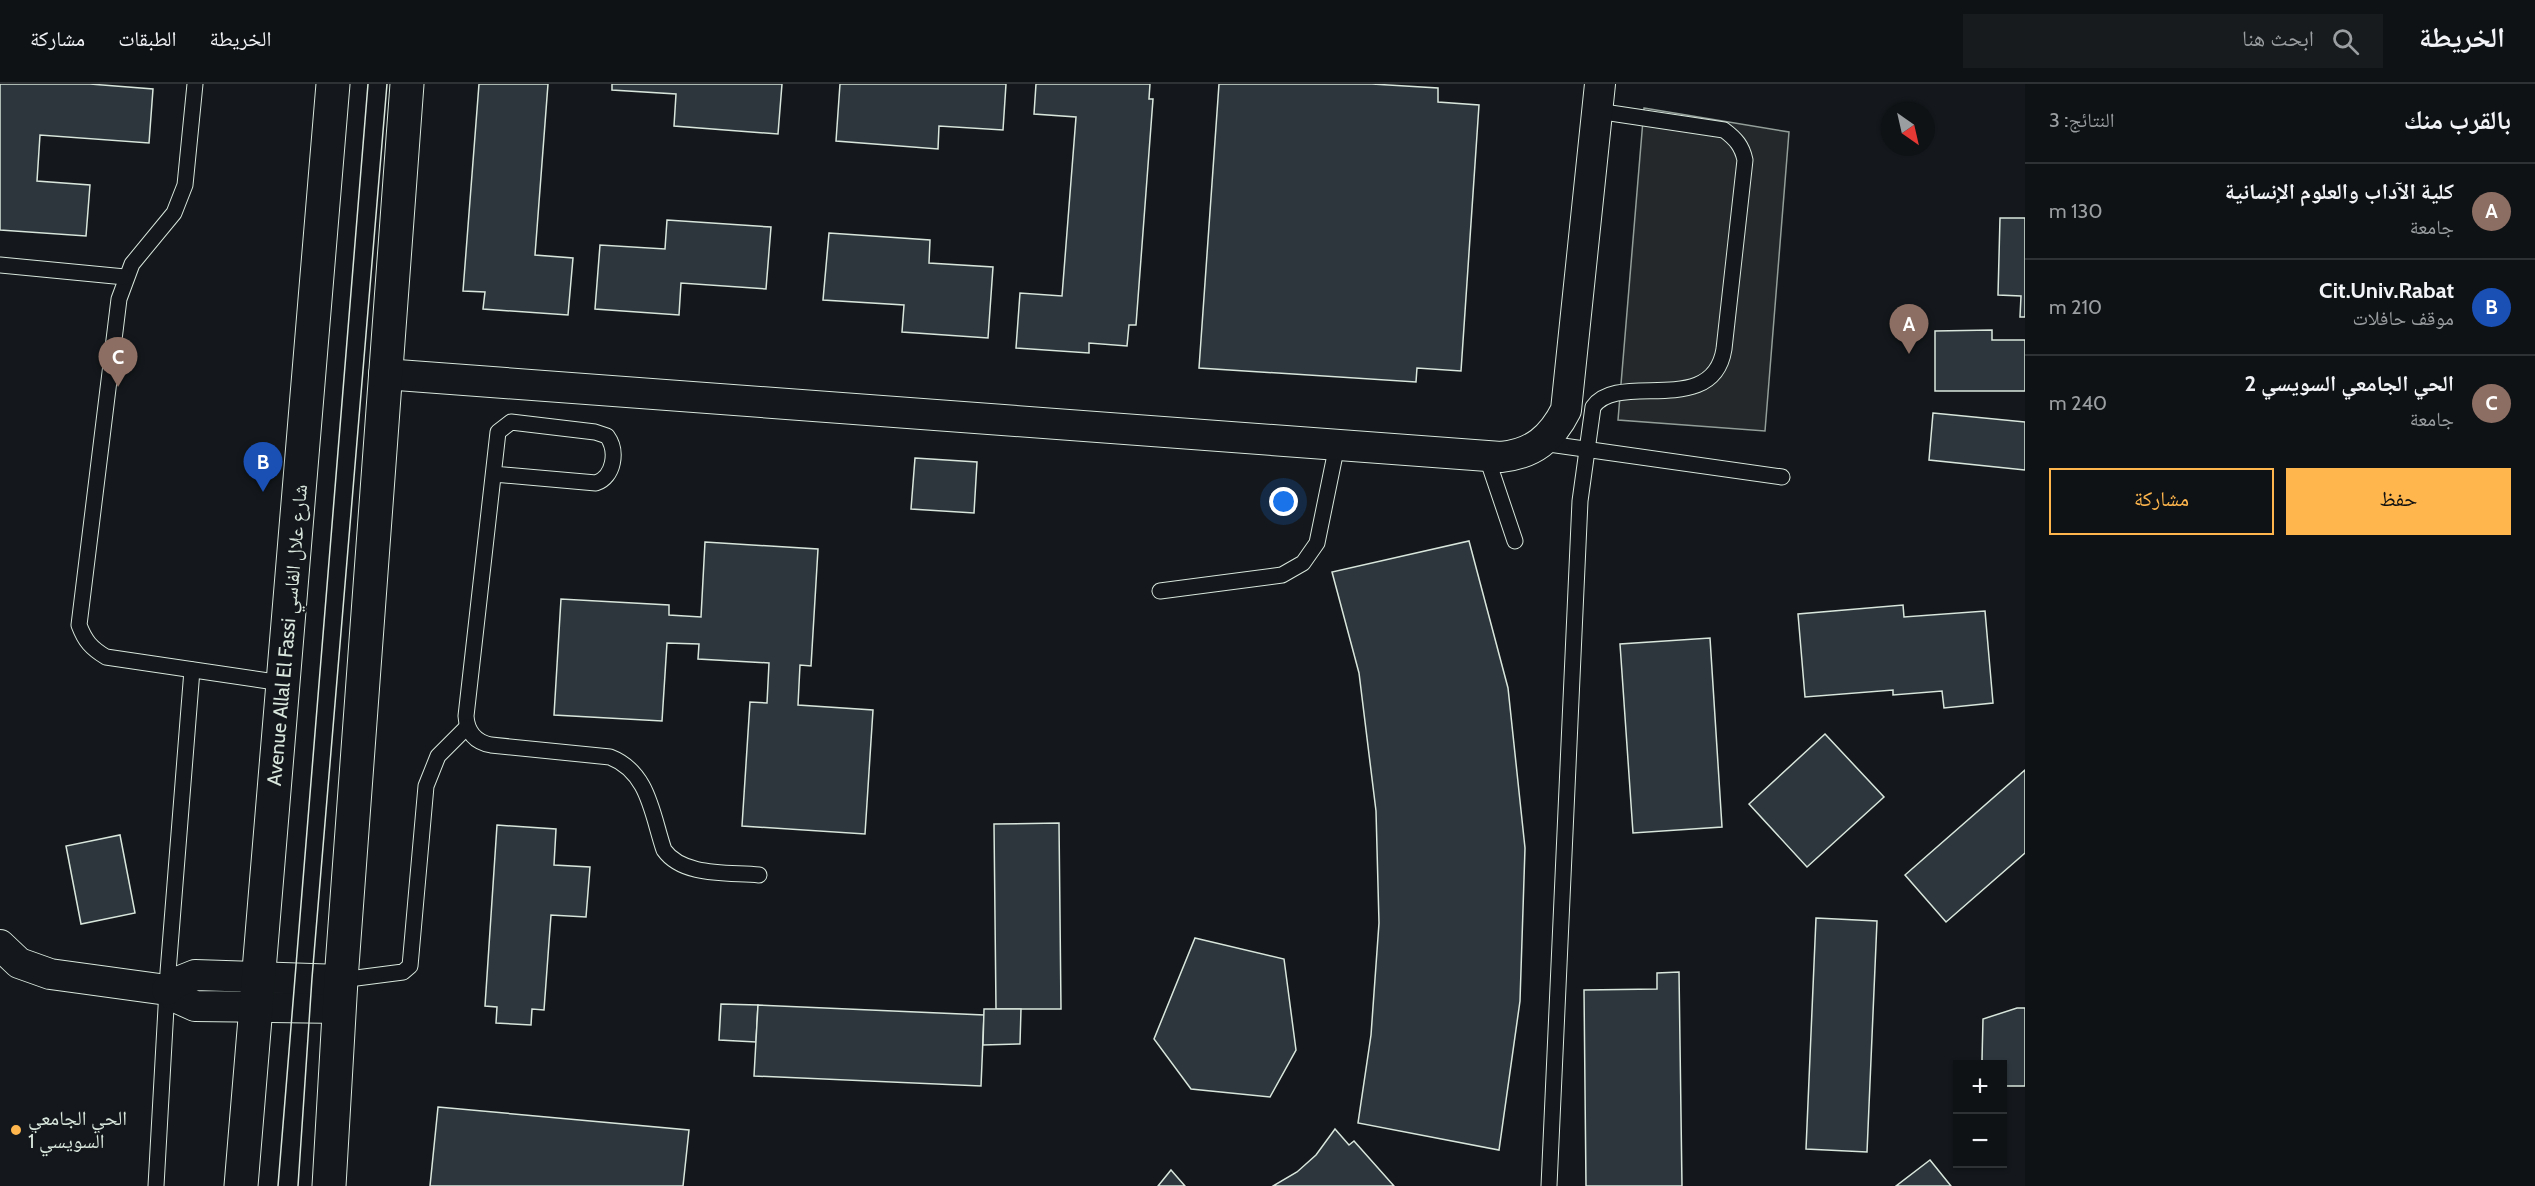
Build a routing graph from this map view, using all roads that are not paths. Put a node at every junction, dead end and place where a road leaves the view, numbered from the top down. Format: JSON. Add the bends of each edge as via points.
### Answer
{"nodes":[{"id":1,"x":195,"y":84,"type":"edge"},
{"id":2,"x":333,"y":84,"type":"edge"},
{"id":3,"x":407,"y":84,"type":"edge"},
{"id":4,"x":1598,"y":98,"type":"edge"},
{"id":5,"x":0,"y":265,"type":"edge"},
{"id":6,"x":125,"y":277,"type":"junction"},
{"id":7,"x":384,"y":374,"type":"junction"},
{"id":8,"x":1542,"y":443,"type":"junction"},
{"id":9,"x":1337,"y":445,"type":"junction"},
{"id":10,"x":1587,"y":448,"type":"junction"},
{"id":11,"x":1486,"y":455,"type":"junction"},
{"id":12,"x":494,"y":474,"type":"junction"},
{"id":13,"x":1782,"y":477,"type":"dead end"},
{"id":14,"x":1515,"y":541,"type":"dead end"},
{"id":15,"x":1160,"y":591,"type":"dead end"},
{"id":16,"x":192,"y":670,"type":"junction"},
{"id":17,"x":282,"y":683,"type":"junction"},
{"id":18,"x":467,"y":727,"type":"junction"},
{"id":19,"x":759,"y":874,"type":"dead end"},
{"id":20,"x":0,"y":945,"type":"edge"},
{"id":21,"x":167,"y":990,"type":"junction"},
{"id":22,"x":259,"y":991,"type":"junction"},
{"id":23,"x":341,"y":994,"type":"junction"},
{"id":24,"x":156,"y":1186,"type":"edge"},
{"id":25,"x":241,"y":1186,"type":"edge"},
{"id":26,"x":330,"y":1186,"type":"edge"},
{"id":27,"x":1549,"y":1186,"type":"edge"}],
"edges":[{"from":1,"to":6,"type":"lane","via":[[189,163],[179,202]]},
{"from":2,"to":17,"type":"street","name":"Avenue Allal El Fassi شارع علال الفاسي"},
{"from":3,"to":7,"type":"street"},
{"from":4,"to":8,"type":"street","via":[[1566,410],[1557,429]]},
{"from":4,"to":10,"type":"lane","via":[[1724,130],[1742,148],[1745,160],[1724,349],[1718,370],[1700,384],[1600,399],[1593,407]]},
{"from":5,"to":6,"type":"lane"},
{"from":6,"to":16,"type":"lane","via":[[119,299],[79,625],[93,650],[106,657]]},
{"from":7,"to":9,"type":"street"},
{"from":7,"to":23,"type":"street"},
{"from":8,"to":10,"type":"lane"},
{"from":8,"to":11,"type":"street","via":[[1515,456]]},
{"from":9,"to":11,"type":"street"},
{"from":9,"to":15,"type":"lane","via":[[1317,543],[1303,563],[1282,575]]},
{"from":10,"to":13,"type":"lane"},
{"from":10,"to":27,"type":"lane","via":[[1579,513]]},
{"from":11,"to":14,"type":"lane"},
{"from":12,"to":12,"type":"lane","via":[[596,483],[610,471],[613,447],[601,433],[511,422],[498,432]]},
{"from":12,"to":18,"type":"lane"},
{"from":16,"to":17,"type":"lane"},
{"from":16,"to":21,"type":"lane"},
{"from":17,"to":22,"type":"street","name":"Avenue Allal El Fassi شارع علال الفاسي"},
{"from":18,"to":19,"type":"lane","via":[[479,741],[491,746],[610,757],[623,762],[641,780],[670,858],[687,867]]},
{"from":18,"to":23,"type":"lane","via":[[438,756],[426,786],[410,966]]},
{"from":20,"to":21,"type":"street","via":[[19,963],[50,974]]},
{"from":21,"to":22,"type":"street","via":[[195,975]]},
{"from":21,"to":24,"type":"lane"},
{"from":22,"to":23,"type":"street"},
{"from":22,"to":25,"type":"street","name":"Avenue Allal El Fassi شارع علال الفاسي"},
{"from":23,"to":26,"type":"street"}]}
